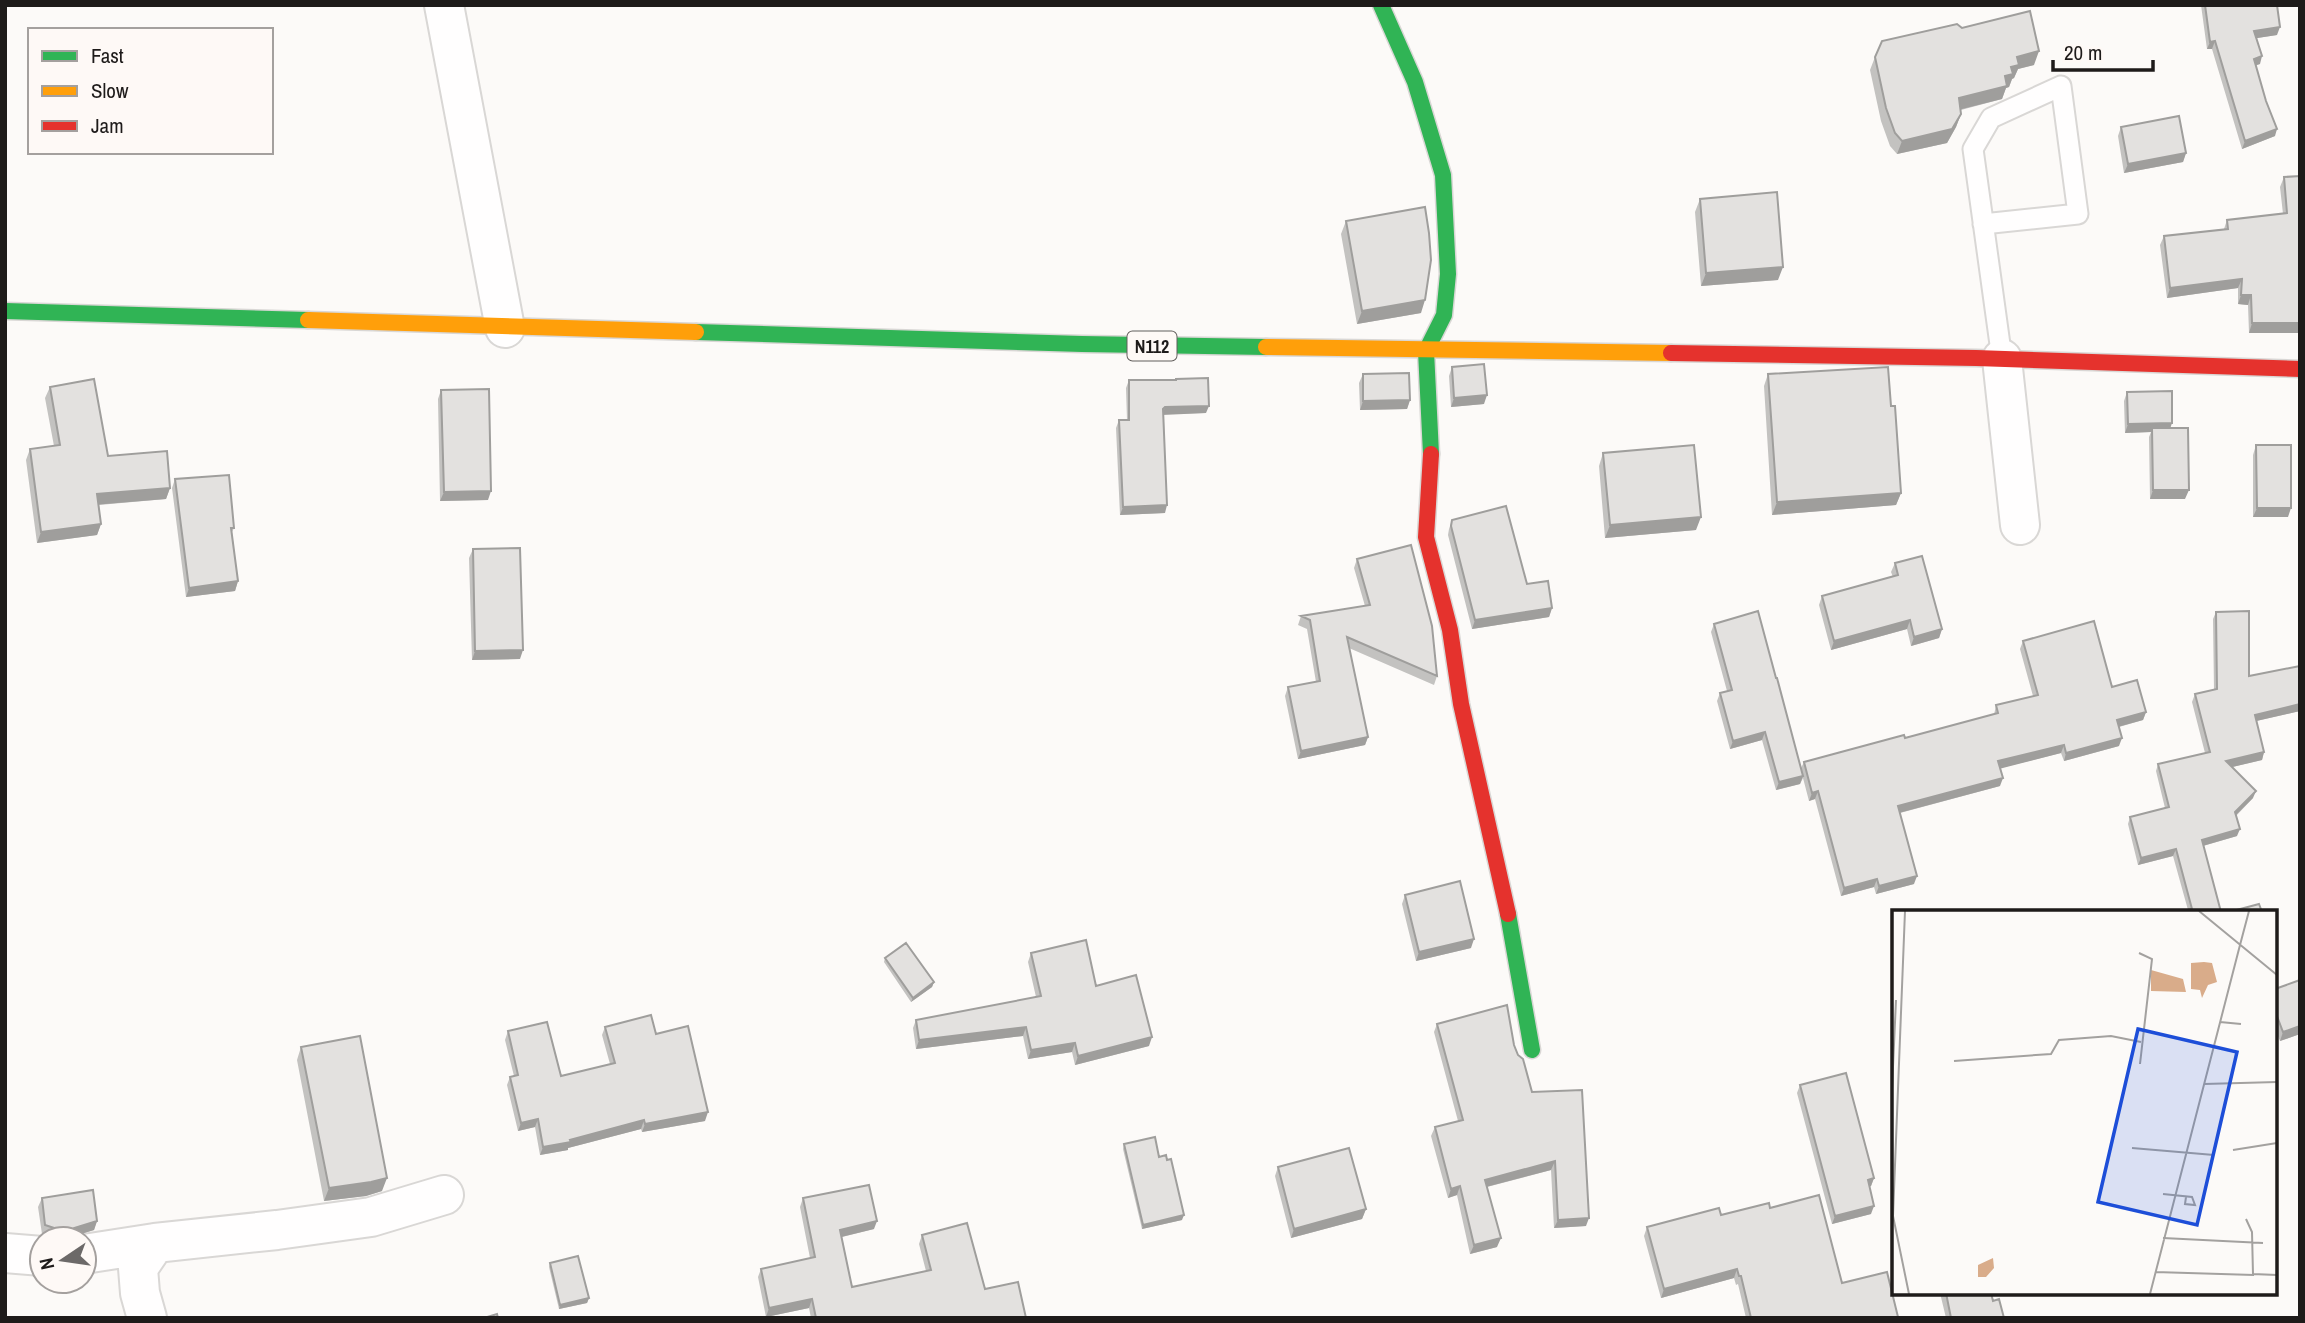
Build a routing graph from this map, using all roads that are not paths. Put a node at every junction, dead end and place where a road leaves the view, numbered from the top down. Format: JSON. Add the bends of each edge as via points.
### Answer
{"nodes":[{"id":1,"x":444,"y":5,"type":"edge"},
{"id":2,"x":1381,"y":5,"type":"edge"},
{"id":3,"x":1983,"y":224,"type":"junction"},
{"id":4,"x":5,"y":312,"type":"edge"},
{"id":5,"x":505,"y":328,"type":"junction"},
{"id":6,"x":1426,"y":351,"type":"junction"},
{"id":7,"x":2002,"y":359,"type":"junction"},
{"id":8,"x":2300,"y":369,"type":"edge"},
{"id":9,"x":2020,"y":525,"type":"dead end"},
{"id":10,"x":1532,"y":1051,"type":"dead end"},
{"id":11,"x":444,"y":1195,"type":"dead end"},
{"id":12,"x":155,"y":1243,"type":"junction"},
{"id":13,"x":98,"y":1252,"type":"edge"},
{"id":14,"x":5,"y":1253,"type":"edge"},
{"id":15,"x":28,"y":1255,"type":"edge"},
{"id":16,"x":147,"y":1318,"type":"edge"}],
"edges":[{"from":1,"to":5,"type":"street"},
{"from":2,"to":6,"type":"main road","via":[[1415,82],[1443,175],[1448,274],[1444,315]]},
{"from":3,"to":3,"type":"lane","via":[[2078,214],[2061,86],[1991,118],[1973,149]]},
{"from":3,"to":7,"type":"lane"},
{"from":4,"to":5,"type":"main road","number":"N112"},
{"from":5,"to":6,"type":"main road","number":"N112"},
{"from":6,"to":7,"type":"main road","number":"N112"},
{"from":6,"to":10,"type":"main road","via":[[1433,466],[1426,537],[1450,630]]},
{"from":7,"to":8,"type":"main road","number":"N112"},
{"from":7,"to":9,"type":"street"},
{"from":11,"to":12,"type":"street","via":[[371,1217]]},
{"from":12,"to":13,"type":"street"},
{"from":12,"to":16,"type":"street","via":[[138,1268]]},
{"from":14,"to":15,"type":"street"}]}
